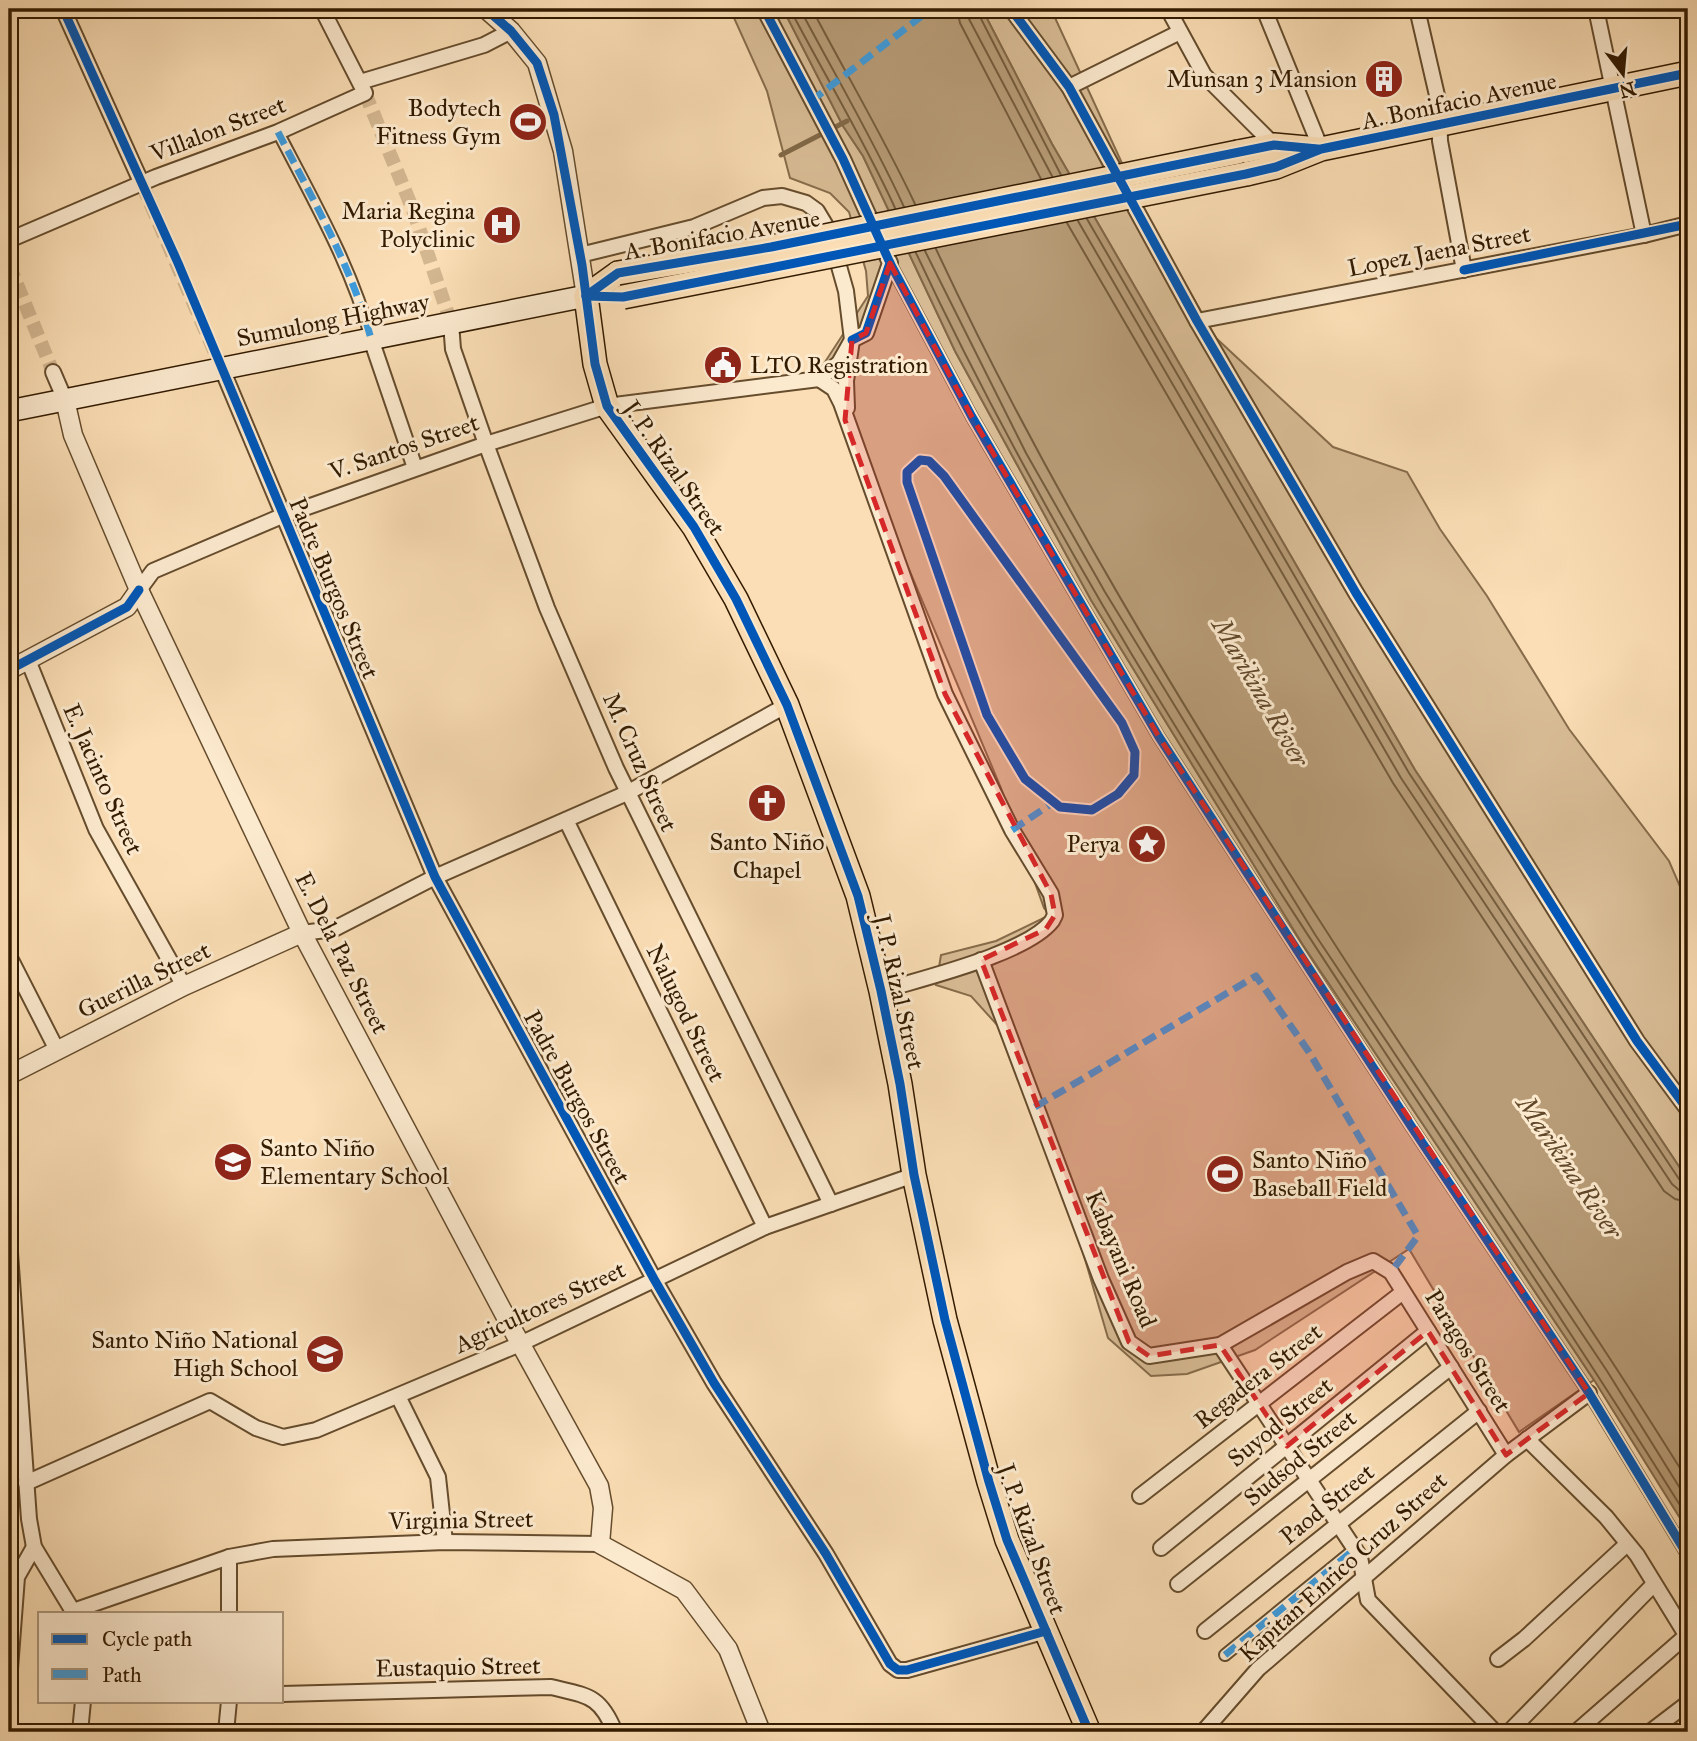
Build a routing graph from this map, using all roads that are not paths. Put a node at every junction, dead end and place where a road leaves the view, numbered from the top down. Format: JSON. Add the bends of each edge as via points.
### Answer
{"nodes":[{"id":1,"x":63,"y":9,"type":"edge"},
{"id":2,"x":322,"y":9,"type":"edge"},
{"id":3,"x":486,"y":9,"type":"edge"},
{"id":4,"x":764,"y":9,"type":"edge"},
{"id":5,"x":1011,"y":9,"type":"edge"},
{"id":6,"x":1168,"y":9,"type":"edge"},
{"id":7,"x":1264,"y":9,"type":"edge"},
{"id":8,"x":1417,"y":9,"type":"edge"},
{"id":9,"x":1596,"y":9,"type":"edge"},
{"id":10,"x":1687,"y":9,"type":"edge"},
{"id":11,"x":1688,"y":14,"type":"edge"},
{"id":12,"x":511,"y":31,"type":"junction"},
{"id":13,"x":1180,"y":32,"type":"junction"},
{"id":14,"x":1688,"y":74,"type":"edge"},
{"id":15,"x":1069,"y":87,"type":"junction"},
{"id":16,"x":363,"y":88,"type":"junction"},
{"id":17,"x":1615,"y":89,"type":"junction"},
{"id":18,"x":1440,"y":125,"type":"junction"},
{"id":19,"x":278,"y":132,"type":"junction"},
{"id":20,"x":1274,"y":145,"type":"junction"},
{"id":21,"x":1321,"y":149,"type":"junction"},
{"id":22,"x":142,"y":184,"type":"junction"},
{"id":23,"x":1688,"y":224,"type":"edge"},
{"id":24,"x":1644,"y":235,"type":"junction"},
{"id":25,"x":878,"y":237,"type":"junction"},
{"id":26,"x":9,"y":240,"type":"edge"},
{"id":27,"x":834,"y":247,"type":"junction"},
{"id":28,"x":580,"y":255,"type":"junction"},
{"id":29,"x":890,"y":263,"type":"junction"},
{"id":30,"x":1464,"y":270,"type":"junction"},
{"id":31,"x":586,"y":296,"type":"junction"},
{"id":32,"x":1197,"y":321,"type":"junction"},
{"id":33,"x":451,"y":323,"type":"junction"},
{"id":34,"x":371,"y":340,"type":"junction"},
{"id":35,"x":852,"y":340,"type":"junction"},
{"id":36,"x":222,"y":369,"type":"junction"},
{"id":37,"x":53,"y":372,"type":"tunnel mouth"},
{"id":38,"x":819,"y":379,"type":"junction"},
{"id":39,"x":65,"y":400,"type":"junction"},
{"id":40,"x":607,"y":407,"type":"junction"},
{"id":41,"x":9,"y":411,"type":"edge"},
{"id":42,"x":845,"y":420,"type":"junction"},
{"id":43,"x":486,"y":443,"type":"junction"},
{"id":44,"x":415,"y":468,"type":"junction"},
{"id":45,"x":282,"y":516,"type":"junction"},
{"id":46,"x":139,"y":590,"type":"junction"},
{"id":47,"x":28,"y":660,"type":"junction"},
{"id":48,"x":9,"y":670,"type":"edge"},
{"id":49,"x":787,"y":705,"type":"junction"},
{"id":50,"x":627,"y":793,"type":"junction"},
{"id":51,"x":566,"y":820,"type":"junction"},
{"id":52,"x":435,"y":877,"type":"junction"},
{"id":53,"x":302,"y":933,"type":"junction"},
{"id":54,"x":9,"y":956,"type":"edge"},
{"id":55,"x":981,"y":960,"type":"junction"},
{"id":56,"x":184,"y":986,"type":"junction"},
{"id":57,"x":881,"y":991,"type":"junction"},
{"id":58,"x":57,"y":1050,"type":"junction"},
{"id":59,"x":9,"y":1075,"type":"edge"},
{"id":60,"x":1688,"y":1110,"type":"edge"},
{"id":61,"x":914,"y":1175,"type":"junction"},
{"id":62,"x":831,"y":1203,"type":"junction"},
{"id":63,"x":765,"y":1227,"type":"junction"},
{"id":64,"x":9,"y":1239,"type":"edge"},
{"id":65,"x":1391,"y":1272,"type":"joint"},
{"id":66,"x":653,"y":1279,"type":"junction"},
{"id":67,"x":1404,"y":1292,"type":"junction"},
{"id":68,"x":1428,"y":1331,"type":"junction"},
{"id":69,"x":520,"y":1344,"type":"junction"},
{"id":70,"x":1220,"y":1345,"type":"junction"},
{"id":71,"x":1451,"y":1367,"type":"junction"},
{"id":72,"x":1589,"y":1393,"type":"junction"},
{"id":73,"x":398,"y":1396,"type":"junction"},
{"id":74,"x":1259,"y":1404,"type":"junction"},
{"id":75,"x":1479,"y":1411,"type":"junction"},
{"id":76,"x":1524,"y":1441,"type":"junction"},
{"id":77,"x":1287,"y":1446,"type":"junction"},
{"id":78,"x":1506,"y":1455,"type":"junction"},
{"id":79,"x":1309,"y":1480,"type":"junction"},
{"id":80,"x":26,"y":1483,"type":"junction"},
{"id":81,"x":1140,"y":1496,"type":"dead end"},
{"id":82,"x":1338,"y":1524,"type":"junction"},
{"id":83,"x":445,"y":1542,"type":"junction"},
{"id":84,"x":600,"y":1544,"type":"junction"},
{"id":85,"x":1628,"y":1544,"type":"junction"},
{"id":86,"x":34,"y":1547,"type":"junction"},
{"id":87,"x":1161,"y":1548,"type":"dead end"},
{"id":88,"x":1354,"y":1549,"type":"junction"},
{"id":89,"x":1688,"y":1556,"type":"edge"},
{"id":90,"x":229,"y":1557,"type":"junction"},
{"id":91,"x":1364,"y":1577,"type":"junction"},
{"id":92,"x":1178,"y":1584,"type":"dead end"},
{"id":93,"x":1654,"y":1584,"type":"junction"},
{"id":94,"x":74,"y":1612,"type":"edge"},
{"id":95,"x":229,"y":1612,"type":"edge"},
{"id":96,"x":1046,"y":1631,"type":"junction"},
{"id":97,"x":1205,"y":1631,"type":"dead end"},
{"id":98,"x":1687,"y":1637,"type":"edge"},
{"id":99,"x":1225,"y":1655,"type":"dead end"},
{"id":100,"x":1498,"y":1659,"type":"dead end"},
{"id":101,"x":9,"y":1682,"type":"edge"},
{"id":102,"x":284,"y":1694,"type":"edge"},
{"id":103,"x":83,"y":1702,"type":"edge"},
{"id":104,"x":229,"y":1702,"type":"edge"},
{"id":105,"x":1688,"y":1703,"type":"edge"},
{"id":106,"x":80,"y":1732,"type":"edge"},
{"id":107,"x":226,"y":1732,"type":"edge"},
{"id":108,"x":615,"y":1732,"type":"edge"},
{"id":109,"x":761,"y":1732,"type":"edge"},
{"id":110,"x":1089,"y":1732,"type":"edge"},
{"id":111,"x":1203,"y":1732,"type":"edge"},
{"id":112,"x":1495,"y":1732,"type":"edge"},
{"id":113,"x":1509,"y":1732,"type":"edge"},
{"id":114,"x":1576,"y":1732,"type":"edge"},
{"id":115,"x":1650,"y":1732,"type":"edge"}],
"edges":[{"from":1,"to":22,"type":"street"},
{"from":2,"to":16,"type":"street"},
{"from":3,"to":12,"type":"street"},
{"from":4,"to":25,"type":"street","via":[[843,159]]},
{"from":5,"to":15,"type":"street"},
{"from":6,"to":13,"type":"street"},
{"from":7,"to":21,"type":"street"},
{"from":8,"to":18,"type":"street"},
{"from":9,"to":17,"type":"street"},
{"from":10,"to":11,"type":"street"},
{"from":12,"to":16,"type":"street","name":"Villalon Street"},
{"from":12,"to":28,"type":"street","via":[[537,63],[554,115]]},
{"from":13,"to":15,"type":"street"},
{"from":13,"to":20,"type":"street","via":[[1204,75]]},
{"from":14,"to":17,"type":"main road","name":"A. Bonifacio Avenue"},
{"from":15,"to":32,"type":"street"},
{"from":16,"to":19,"type":"street","name":"Villalon Street"},
{"from":17,"to":18,"type":"main road","name":"A. Bonifacio Avenue"},
{"from":17,"to":24,"type":"street"},
{"from":18,"to":21,"type":"main road","name":"A. Bonifacio Avenue"},
{"from":18,"to":30,"type":"street"},
{"from":19,"to":22,"type":"street","name":"Villalon Street"},
{"from":19,"to":34,"type":"street","via":[[363,310]]},
{"from":20,"to":21,"type":"main road","name":"A. Bonifacio Avenue"},
{"from":20,"to":31,"type":"main road","name":"A. Bonifacio Avenue","bridge":true,"via":[[771,247],[618,273]]},
{"from":21,"to":31,"type":"main road","name":"A. Bonifacio Avenue","bridge":true,"via":[[1246,174],[623,297]]},
{"from":22,"to":26,"type":"street","name":"Villalon Street"},
{"from":23,"to":24,"type":"street","name":"Lopez Jaena Street"},
{"from":24,"to":30,"type":"street","name":"Lopez Jaena Street"},
{"from":25,"to":27,"type":"street"},
{"from":25,"to":29,"type":"street"},
{"from":27,"to":28,"type":"street","via":[[817,211],[782,196],[763,198],[694,227]]},
{"from":27,"to":35,"type":"street"},
{"from":28,"to":31,"type":"street"},
{"from":29,"to":35,"type":"street","via":[[866,333]]},
{"from":29,"to":72,"type":"street","via":[[972,418],[1159,737]]},
{"from":30,"to":32,"type":"street","name":"Lopez Jaena Street"},
{"from":31,"to":33,"type":"main road","name":"Sumulong Highway"},
{"from":31,"to":40,"type":"main road","name":"J. P. Rizal Street","via":[[595,364]]},
{"from":32,"to":60,"type":"street","via":[[1356,593],[1637,1041]]},
{"from":33,"to":34,"type":"main road","name":"Sumulong Highway"},
{"from":33,"to":43,"type":"street","name":"M. Cruz Street","via":[[453,349]]},
{"from":34,"to":36,"type":"main road","name":"Sumulong Highway"},
{"from":34,"to":44,"type":"street"},
{"from":35,"to":38,"type":"street","via":[[839,363]]},
{"from":35,"to":42,"type":"street"},
{"from":36,"to":39,"type":"main road","name":"Sumulong Highway"},
{"from":36,"to":45,"type":"street","name":"Padre Burgos Street"},
{"from":37,"to":39,"type":"street","name":"E. Dela Paz Street"},
{"from":38,"to":40,"type":"street","name":"V. Santos Street"},
{"from":38,"to":42,"type":"street","via":[[834,388]]},
{"from":39,"to":41,"type":"main road","name":"Sumulong Highway"},
{"from":39,"to":46,"type":"street","name":"E. Dela Paz Street","via":[[73,435]]},
{"from":40,"to":43,"type":"street","name":"V. Santos Street"},
{"from":40,"to":49,"type":"main road","name":"J. P. Rizal Street","via":[[694,527],[736,599]]},
{"from":42,"to":55,"type":"street","via":[[945,694],[1054,905],[1055,915],[1046,929]]},
{"from":43,"to":44,"type":"street","name":"V. Santos Street"},
{"from":43,"to":50,"type":"street","name":"M. Cruz Street","via":[[547,608]]},
{"from":44,"to":45,"type":"street","name":"V. Santos Street"},
{"from":45,"to":46,"type":"street","name":"V. Santos Street","via":[[153,570]]},
{"from":45,"to":52,"type":"street","name":"Padre Burgos Street"},
{"from":46,"to":47,"type":"street","name":"V. Santos Street","via":[[127,607]]},
{"from":46,"to":53,"type":"street","name":"E. Dela Paz Street"},
{"from":47,"to":48,"type":"street","name":"V. Santos Street"},
{"from":47,"to":56,"type":"street","name":"E. Jacinto Street","via":[[96,829]]},
{"from":49,"to":50,"type":"street"},
{"from":49,"to":57,"type":"main road","name":"J. P. Rizal Street","via":[[858,897]]},
{"from":50,"to":51,"type":"street"},
{"from":50,"to":62,"type":"street","name":"M. Cruz Street"},
{"from":51,"to":52,"type":"street"},
{"from":51,"to":63,"type":"street","name":"Nalugod Street"},
{"from":52,"to":53,"type":"street","via":[[334,929]]},
{"from":52,"to":66,"type":"street","name":"Padre Burgos Street"},
{"from":53,"to":56,"type":"street","name":"Guerilla Street"},
{"from":53,"to":69,"type":"street","name":"E. Dela Paz Street"},
{"from":54,"to":58,"type":"street"},
{"from":55,"to":57,"type":"street"},
{"from":55,"to":70,"type":"street","name":"Kabayani Road","via":[[1129,1342],[1149,1356]]},
{"from":56,"to":58,"type":"street","name":"Guerilla Street"},
{"from":57,"to":61,"type":"main road","name":"J. P. Rizal Street"},
{"from":58,"to":59,"type":"street","name":"Guerilla Street"},
{"from":61,"to":62,"type":"street","name":"Agricultores Street"},
{"from":61,"to":96,"type":"main road","name":"J. P. Rizal Street","via":[[945,1320],[989,1482],[1007,1540]]},
{"from":62,"to":63,"type":"street","name":"Agricultores Street"},
{"from":63,"to":66,"type":"street","name":"Agricultores Street"},
{"from":64,"to":80,"type":"street"},
{"from":65,"to":67,"type":"street","name":"Paragos Street"},
{"from":65,"to":70,"type":"street","name":"Kabayani Road","via":[[1373,1261],[1347,1272]]},
{"from":66,"to":69,"type":"street","name":"Agricultores Street"},
{"from":66,"to":96,"type":"street","name":"Padre Burgos Street","via":[[891,1664],[907,1670]]},
{"from":67,"to":68,"type":"street","name":"Paragos Street"},
{"from":67,"to":74,"type":"street","name":"Regadera Street"},
{"from":68,"to":71,"type":"street","name":"Paragos Street"},
{"from":68,"to":77,"type":"street","name":"Suyod Street"},
{"from":69,"to":73,"type":"street","name":"Agricultores Street"},
{"from":69,"to":84,"type":"street","name":"E. Dela Paz Street","via":[[599,1486],[603,1508]]},
{"from":70,"to":74,"type":"street"},
{"from":71,"to":75,"type":"street","name":"Paragos Street"},
{"from":71,"to":79,"type":"street","name":"Sudsod Street"},
{"from":72,"to":76,"type":"street","name":"Kapitan Enrico Cruz Street"},
{"from":72,"to":89,"type":"street"},
{"from":73,"to":80,"type":"street","name":"Agricultores Street","via":[[316,1430],[283,1437],[256,1429],[210,1401]]},
{"from":73,"to":83,"type":"street","via":[[438,1477]]},
{"from":74,"to":77,"type":"street"},
{"from":74,"to":81,"type":"street","name":"Regadera Street"},
{"from":75,"to":78,"type":"street","name":"Paragos Street"},
{"from":75,"to":82,"type":"street","name":"Paod Street"},
{"from":76,"to":78,"type":"street","name":"Kapitan Enrico Cruz Street"},
{"from":76,"to":85,"type":"street","via":[[1606,1517]]},
{"from":77,"to":79,"type":"street"},
{"from":77,"to":87,"type":"street","name":"Suyod Street"},
{"from":78,"to":91,"type":"street","name":"Kapitan Enrico Cruz Street"},
{"from":79,"to":82,"type":"street"},
{"from":79,"to":92,"type":"street","name":"Sudsod Street"},
{"from":80,"to":86,"type":"street"},
{"from":82,"to":88,"type":"street"},
{"from":82,"to":97,"type":"street","name":"Paod Street"},
{"from":83,"to":84,"type":"street","name":"Virginia Street"},
{"from":83,"to":90,"type":"street","name":"Virginia Street","via":[[274,1549]]},
{"from":84,"to":109,"type":"street","name":"Virginia Street","via":[[684,1590],[728,1649]]},
{"from":85,"to":93,"type":"street"},
{"from":85,"to":100,"type":"street"},
{"from":86,"to":94,"type":"street"},
{"from":86,"to":101,"type":"street","via":[[17,1577]]},
{"from":88,"to":91,"type":"street"},
{"from":88,"to":99,"type":"street"},
{"from":90,"to":94,"type":"street","name":"Virginia Street"},
{"from":90,"to":95,"type":"street"},
{"from":91,"to":111,"type":"street","name":"Kapitan Enrico Cruz Street","via":[[1258,1668]]},
{"from":91,"to":112,"type":"street","via":[[1368,1600]]},
{"from":93,"to":98,"type":"street"},
{"from":93,"to":113,"type":"street"},
{"from":96,"to":110,"type":"main road","name":"J. P. Rizal Street"},
{"from":98,"to":114,"type":"street"},
{"from":102,"to":108,"type":"street","name":"Eustaquio Street","via":[[551,1687],[590,1696],[605,1709]]},
{"from":103,"to":106,"type":"street"},
{"from":104,"to":107,"type":"street"},
{"from":105,"to":115,"type":"street"}]}
